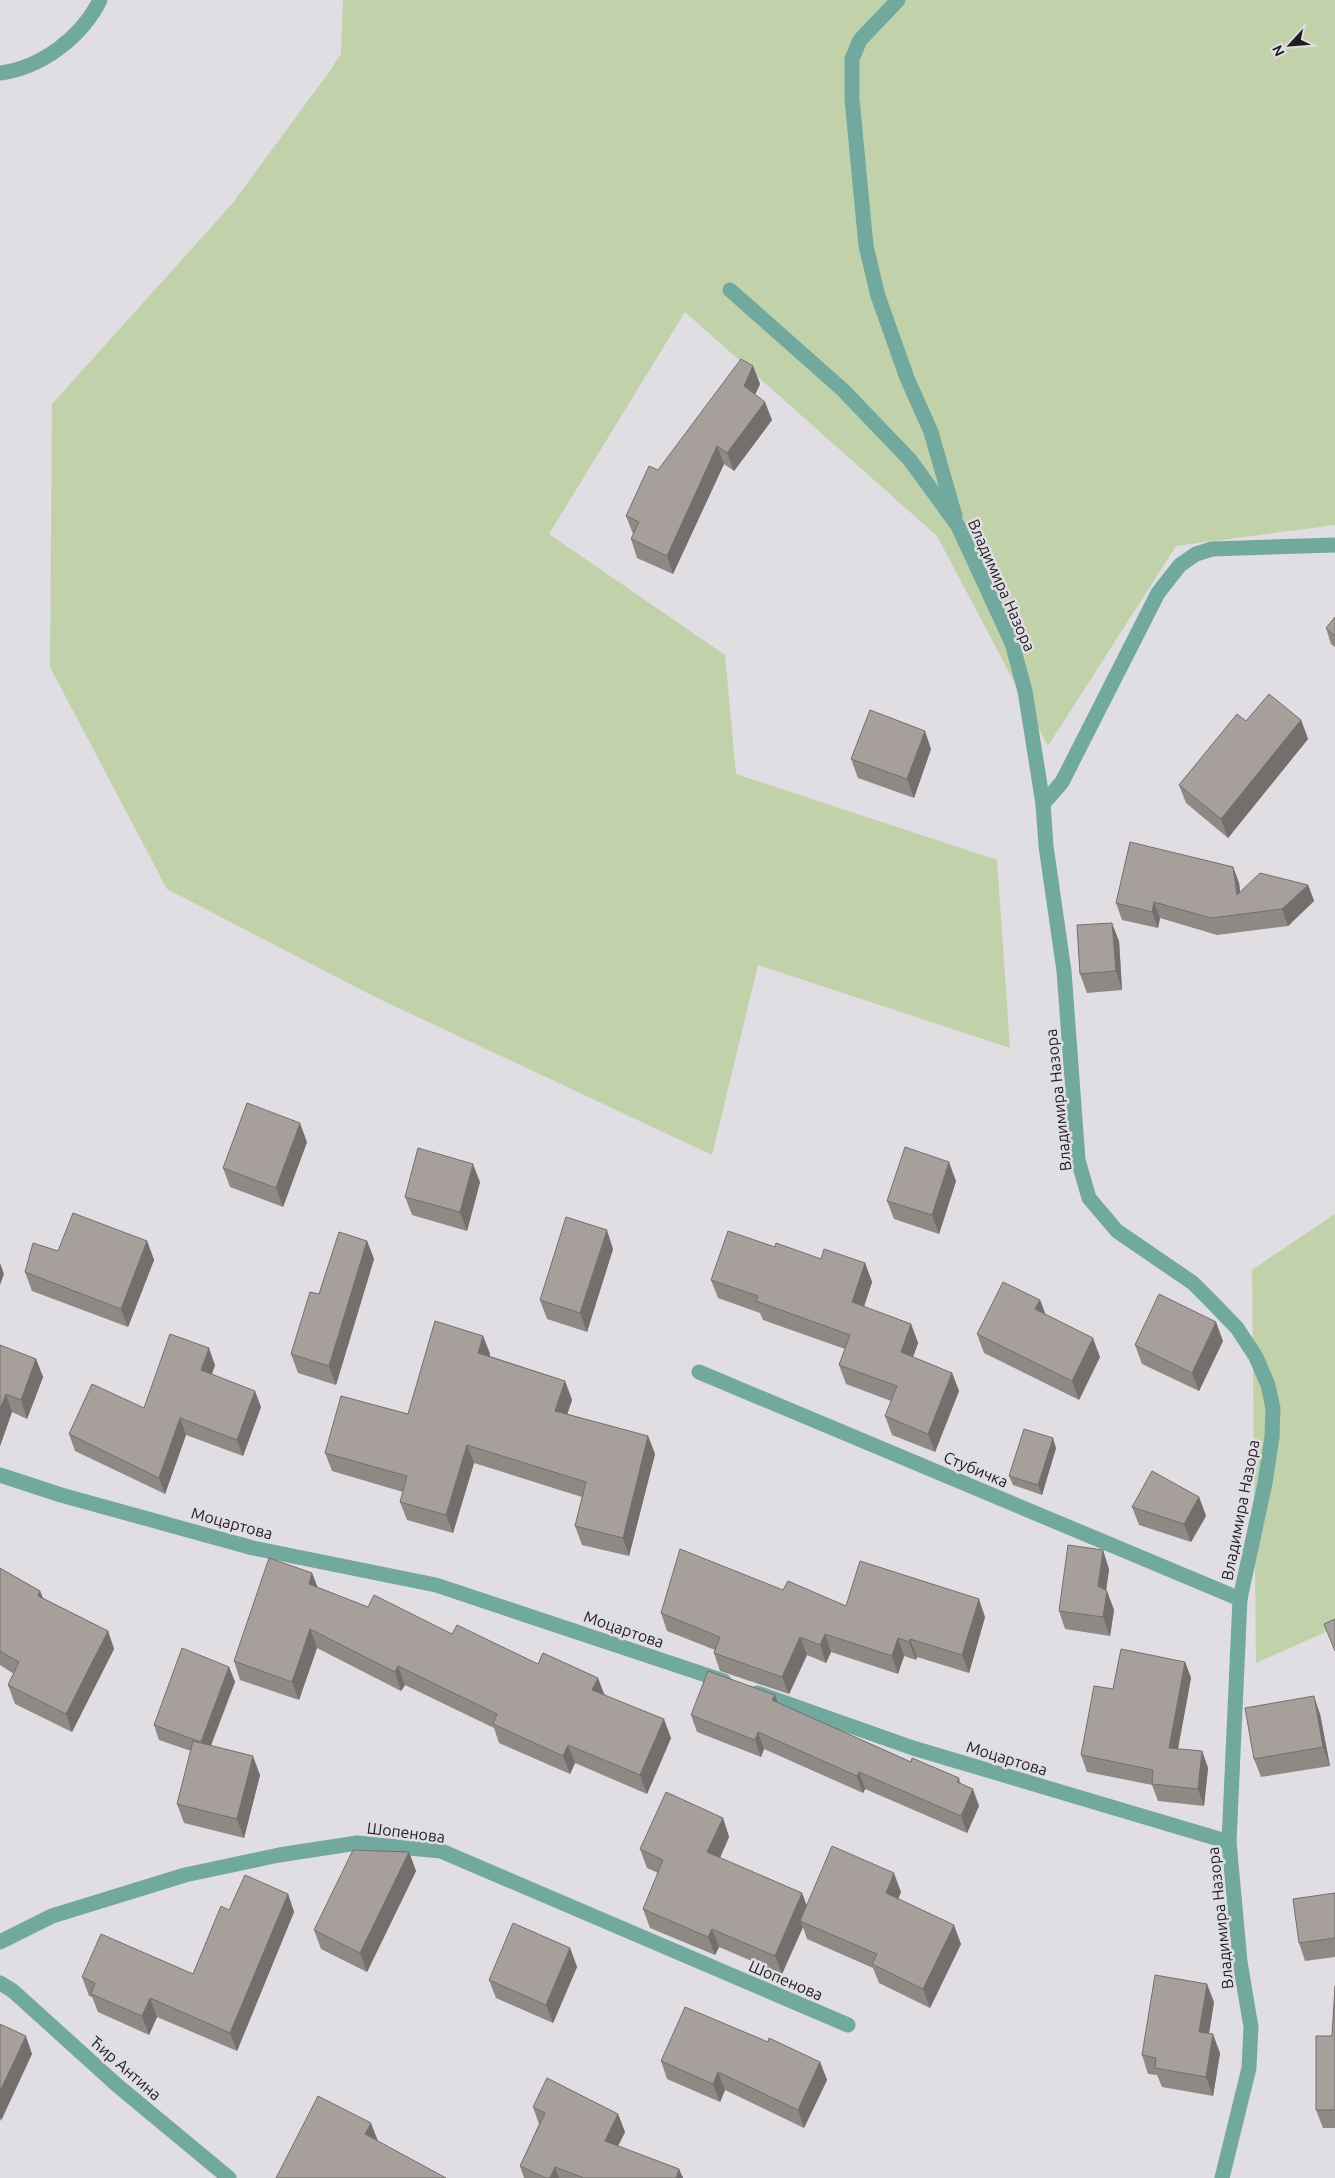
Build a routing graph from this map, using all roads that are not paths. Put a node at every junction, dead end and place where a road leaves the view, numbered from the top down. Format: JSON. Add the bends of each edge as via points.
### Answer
{"nodes":[{"id":1,"x":100,"y":0,"type":"edge"},
{"id":2,"x":898,"y":0,"type":"edge"},
{"id":3,"x":0,"y":73,"type":"edge"},
{"id":4,"x":730,"y":290,"type":"dead end"},
{"id":5,"x":958,"y":526,"type":"junction"},
{"id":6,"x":1335,"y":545,"type":"edge"},
{"id":7,"x":1043,"y":804,"type":"junction"},
{"id":8,"x":699,"y":1372,"type":"dead end"},
{"id":9,"x":0,"y":1475,"type":"edge"},
{"id":10,"x":1240,"y":1599,"type":"junction"},
{"id":11,"x":1229,"y":1842,"type":"junction"},
{"id":12,"x":0,"y":1942,"type":"edge"},
{"id":13,"x":0,"y":1983,"type":"edge"},
{"id":14,"x":848,"y":2025,"type":"dead end"},
{"id":15,"x":229,"y":2178,"type":"edge"},
{"id":16,"x":1222,"y":2178,"type":"edge"}],
"edges":[{"from":1,"to":3,"type":"street","via":[[92,15],[69,40],[39,61]]},
{"from":2,"to":5,"type":"street","via":[[860,40],[852,59],[852,99],[866,246],[878,296],[907,378],[931,432]]},
{"from":4,"to":5,"type":"street","name":"Владимира Назора","via":[[843,390],[910,460]]},
{"from":5,"to":7,"type":"street","name":"Владимира Назора","via":[[1012,642],[1026,691]]},
{"from":6,"to":7,"type":"street","via":[[1212,549],[1196,554],[1180,565],[1158,593],[1062,782]]},
{"from":7,"to":10,"type":"street","name":"Владимира Назора","via":[[1064,971],[1078,1160],[1089,1198],[1117,1231],[1193,1283],[1237,1328],[1256,1357],[1274,1408],[1265,1483]]},
{"from":8,"to":10,"type":"street","name":"Стубичка"},
{"from":9,"to":11,"type":"street","name":"Моцартова","via":[[253,1548],[436,1585],[913,1748]]},
{"from":10,"to":11,"type":"street","name":"Владимира Назора"},
{"from":11,"to":16,"type":"street","name":"Владимира Назора","via":[[1240,1962],[1251,2027],[1249,2068]]},
{"from":12,"to":14,"type":"street","name":"Шопенова","via":[[52,1916],[185,1874],[323,1847],[357,1843],[403,1846],[441,1851]]},
{"from":13,"to":15,"type":"street","name":"Ћир Антина"}]}
